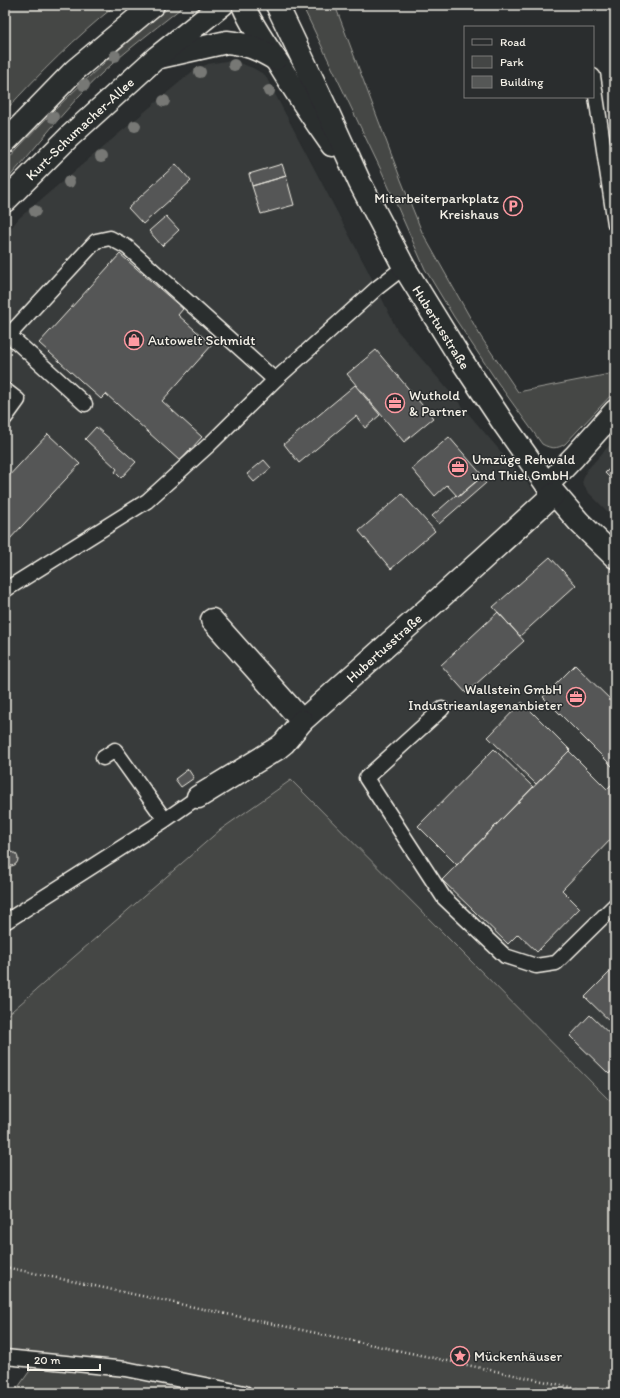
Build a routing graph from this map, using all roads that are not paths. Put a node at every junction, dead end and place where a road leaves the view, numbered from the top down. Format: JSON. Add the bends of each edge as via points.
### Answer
{"nodes":[{"id":1,"x":153,"y":5,"type":"edge"},
{"id":2,"x":222,"y":5,"type":"edge"},
{"id":3,"x":243,"y":5,"type":"edge"},
{"id":4,"x":277,"y":5,"type":"edge"},
{"id":5,"x":157,"y":57,"type":"junction"},
{"id":6,"x":275,"y":59,"type":"junction"},
{"id":7,"x":594,"y":83,"type":"edge"},
{"id":8,"x":5,"y":142,"type":"edge"},
{"id":9,"x":360,"y":183,"type":"junction"},
{"id":10,"x":5,"y":201,"type":"edge"},
{"id":11,"x":615,"y":224,"type":"edge"},
{"id":12,"x":404,"y":268,"type":"junction"},
{"id":13,"x":7,"y":333,"type":"edge"},
{"id":14,"x":275,"y":380,"type":"junction"},
{"id":15,"x":5,"y":390,"type":"edge"},
{"id":16,"x":86,"y":404,"type":"dead end"},
{"id":17,"x":615,"y":411,"type":"edge"},
{"id":18,"x":5,"y":418,"type":"edge"},
{"id":19,"x":550,"y":489,"type":"junction"},
{"id":20,"x":615,"y":557,"type":"edge"},
{"id":21,"x":5,"y":590,"type":"edge"},
{"id":22,"x":212,"y":620,"type":"dead end"},
{"id":23,"x":442,"y":709,"type":"dead end"},
{"id":24,"x":302,"y":721,"type":"junction"},
{"id":25,"x":102,"y":758,"type":"dead end"},
{"id":26,"x":198,"y":797,"type":"joint"},
{"id":27,"x":165,"y":820,"type":"junction"},
{"id":28,"x":615,"y":905,"type":"edge"},
{"id":29,"x":5,"y":922,"type":"edge"},
{"id":30,"x":5,"y":1357,"type":"edge"},
{"id":31,"x":245,"y":1393,"type":"edge"}],
"edges":[{"from":1,"to":8,"type":"street","via":[[75,70]]},
{"from":2,"to":5,"type":"street","name":"Kurt-Schumacher-Allee"},
{"from":3,"to":6,"type":"street","name":"Hubertusstraße"},
{"from":4,"to":9,"type":"street","name":"Hubertusstraße"},
{"from":5,"to":6,"type":"street","name":"Kurt-Schumacher-Allee","via":[[226,42],[255,47]]},
{"from":5,"to":10,"type":"street","name":"Kurt-Schumacher-Allee","via":[[70,136]]},
{"from":6,"to":9,"type":"street","name":"Hubertusstraße"},
{"from":7,"to":11,"type":"lane"},
{"from":9,"to":12,"type":"street","name":"Hubertusstraße"},
{"from":12,"to":14,"type":"lane","via":[[377,288]]},
{"from":12,"to":19,"type":"street","name":"Hubertusstraße","via":[[470,373]]},
{"from":13,"to":14,"type":"lane","via":[[96,241],[110,238],[127,247]]},
{"from":13,"to":16,"type":"lane"},
{"from":14,"to":21,"type":"lane","via":[[147,501]]},
{"from":15,"to":18,"type":"lane","via":[[18,400]]},
{"from":17,"to":19,"type":"street","name":"Hubertusstraße","via":[[574,457]]},
{"from":19,"to":20,"type":"street","name":"Hubertusstraße"},
{"from":19,"to":24,"type":"street","name":"Hubertusstraße","via":[[441,597]]},
{"from":22,"to":24,"type":"street"},
{"from":23,"to":28,"type":"lane","via":[[366,778],[444,898],[505,956],[536,966],[556,963]]},
{"from":24,"to":26,"type":"street","name":"Hubertusstraße","via":[[278,748]]},
{"from":25,"to":27,"type":"lane","via":[[115,750]]},
{"from":26,"to":27,"type":"lane"},
{"from":27,"to":29,"type":"lane"},
{"from":30,"to":31,"type":"lane","via":[[126,1370]]}]}
